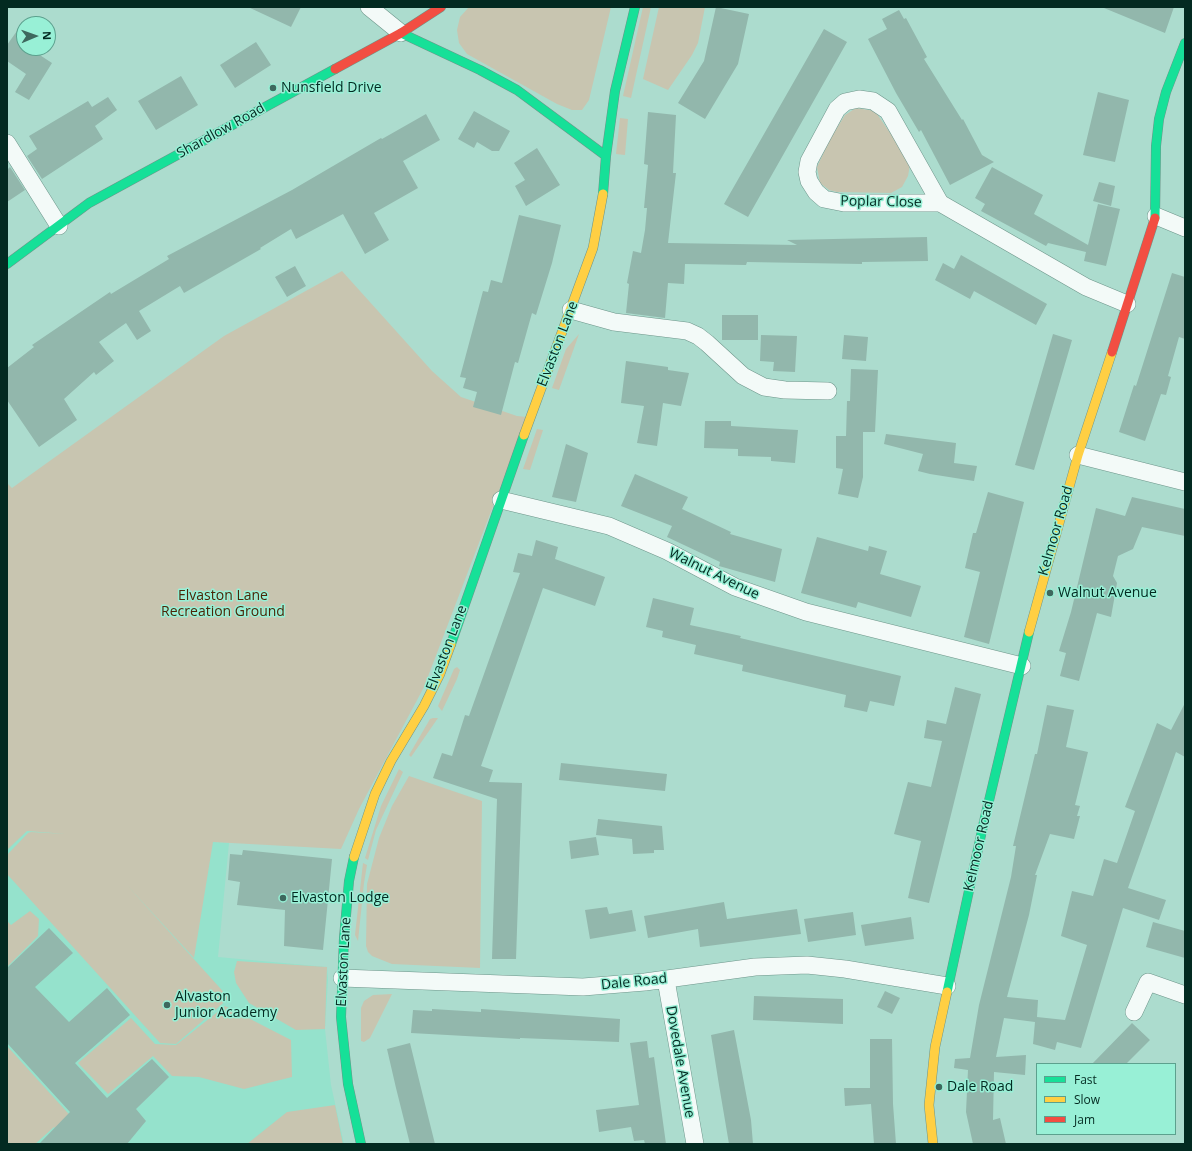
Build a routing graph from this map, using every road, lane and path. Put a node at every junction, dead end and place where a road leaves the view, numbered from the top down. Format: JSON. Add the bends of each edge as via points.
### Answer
{"nodes":[{"id":1,"x":369,"y":7,"type":"edge"},
{"id":2,"x":441,"y":7,"type":"edge"},
{"id":3,"x":635,"y":7,"type":"edge"},
{"id":4,"x":401,"y":33,"type":"junction"},
{"id":5,"x":1185,"y":43,"type":"edge"},
{"id":6,"x":7,"y":143,"type":"edge"},
{"id":7,"x":606,"y":156,"type":"junction"},
{"id":8,"x":940,"y":203,"type":"junction"},
{"id":9,"x":1156,"y":216,"type":"junction"},
{"id":10,"x":59,"y":226,"type":"junction"},
{"id":11,"x":1185,"y":228,"type":"edge"},
{"id":12,"x":7,"y":264,"type":"edge"},
{"id":13,"x":1127,"y":304,"type":"junction"},
{"id":14,"x":571,"y":310,"type":"junction"},
{"id":15,"x":828,"y":390,"type":"dead end"},
{"id":16,"x":1078,"y":455,"type":"junction"},
{"id":17,"x":1185,"y":482,"type":"edge"},
{"id":18,"x":501,"y":500,"type":"junction"},
{"id":19,"x":1022,"y":666,"type":"junction"},
{"id":20,"x":342,"y":978,"type":"junction"},
{"id":21,"x":666,"y":980,"type":"junction"},
{"id":22,"x":947,"y":986,"type":"junction"},
{"id":23,"x":1185,"y":995,"type":"edge"},
{"id":24,"x":1134,"y":1012,"type":"dead end"},
{"id":25,"x":361,"y":1144,"type":"edge"},
{"id":26,"x":695,"y":1144,"type":"edge"},
{"id":27,"x":933,"y":1144,"type":"edge"}],
"edges":[{"from":1,"to":4,"type":"street"},
{"from":2,"to":4,"type":"street","name":"Shardlow Road"},
{"from":3,"to":7,"type":"street","name":"Elvaston Lane","via":[[615,91]]},
{"from":4,"to":7,"type":"street","via":[[517,90]]},
{"from":4,"to":10,"type":"street","name":"Shardlow Road","via":[[89,204]]},
{"from":5,"to":9,"type":"street","name":"Kelmoor Road","via":[[1166,92],[1159,119],[1156,146]]},
{"from":6,"to":10,"type":"street"},
{"from":7,"to":14,"type":"street","name":"Elvaston Lane","via":[[600,222]]},
{"from":8,"to":8,"type":"street","name":"Poplar Close","via":[[888,111],[873,101],[859,99],[845,102],[837,109],[809,161],[809,181],[816,192],[824,199],[839,202]]},
{"from":8,"to":13,"type":"street","name":"Poplar Close","via":[[1086,287]]},
{"from":9,"to":11,"type":"street"},
{"from":9,"to":13,"type":"street","name":"Kelmoor Road"},
{"from":10,"to":12,"type":"street","name":"Shardlow Road"},
{"from":13,"to":16,"type":"street","name":"Kelmoor Road"},
{"from":14,"to":15,"type":"street","via":[[614,322],[687,331],[707,343],[743,376],[764,387],[785,390]]},
{"from":14,"to":18,"type":"street","name":"Elvaston Lane"},
{"from":16,"to":17,"type":"street"},
{"from":16,"to":19,"type":"street","name":"Kelmoor Road","via":[[1035,605]]},
{"from":18,"to":19,"type":"street","name":"Walnut Avenue","via":[[609,526],[667,551],[735,587],[806,612]]},
{"from":18,"to":20,"type":"street","name":"Elvaston Lane","via":[[440,674],[391,762],[371,803],[360,834],[349,881]]},
{"from":19,"to":22,"type":"street","name":"Kelmoor Road"},
{"from":20,"to":21,"type":"street","name":"Dale Road","via":[[583,987]]},
{"from":20,"to":25,"type":"street","name":"Elvaston Lane","via":[[344,1050],[348,1084]]},
{"from":21,"to":22,"type":"street","name":"Dale Road","via":[[755,967],[807,965]]},
{"from":21,"to":26,"type":"street","name":"Dovedale Avenue"},
{"from":22,"to":27,"type":"street","name":"Kelmoor Road","via":[[935,1047],[930,1090]]},
{"from":23,"to":24,"type":"street","via":[[1148,982]]}]}
